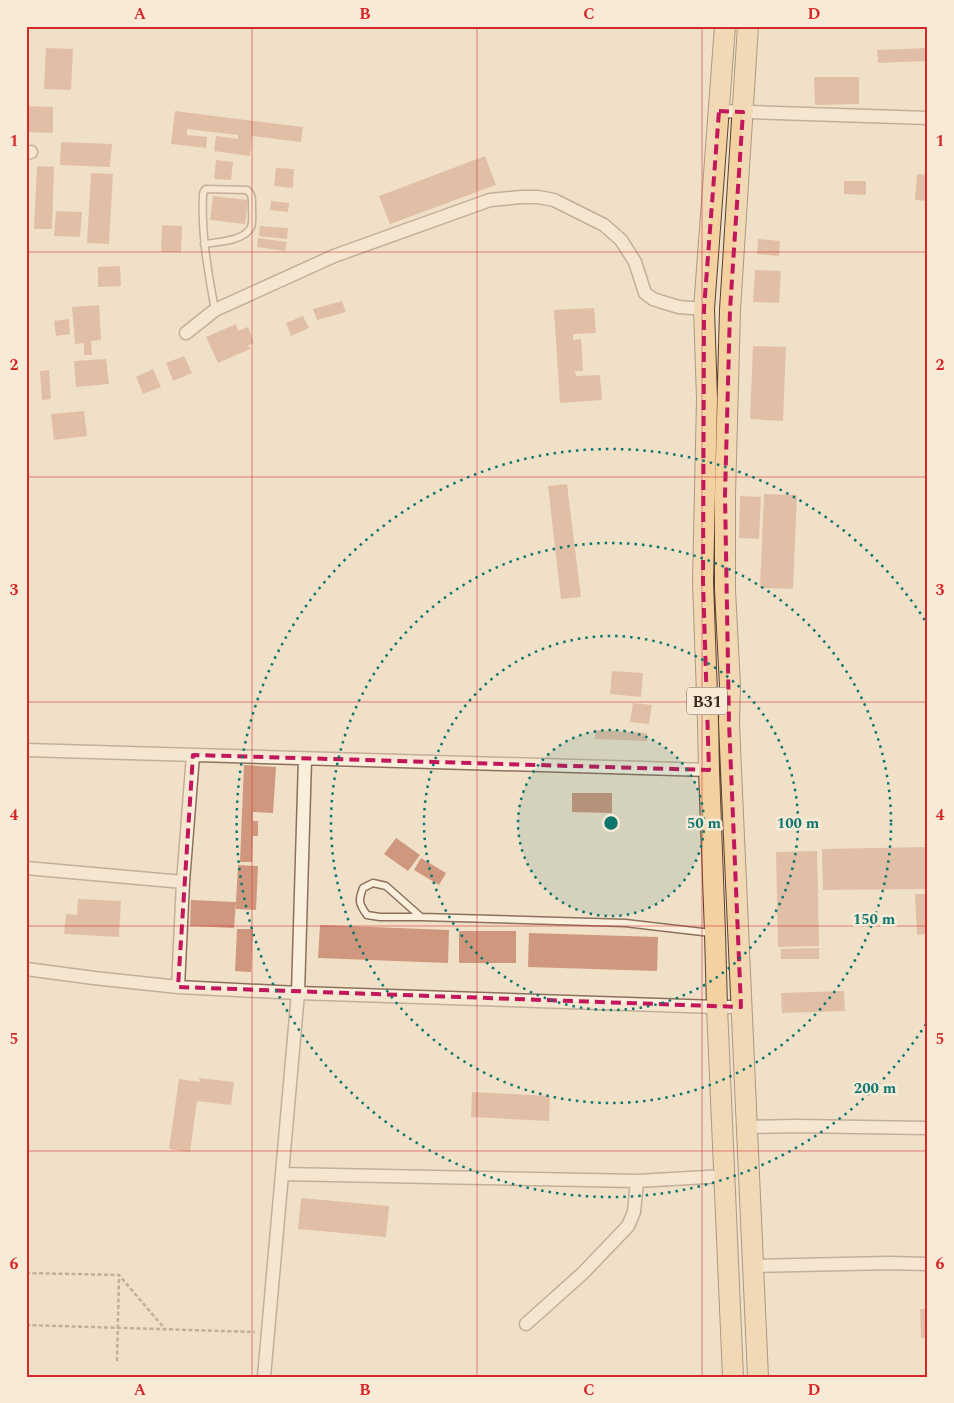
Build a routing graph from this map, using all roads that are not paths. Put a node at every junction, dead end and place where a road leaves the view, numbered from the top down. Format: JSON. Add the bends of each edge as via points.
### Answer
{"nodes":[{"id":1,"x":724,"y":26,"type":"edge"},
{"id":2,"x":748,"y":26,"type":"edge"},
{"id":3,"x":719,"y":111,"type":"junction"},
{"id":4,"x":743,"y":112,"type":"junction"},
{"id":5,"x":928,"y":118,"type":"edge"},
{"id":6,"x":204,"y":244,"type":"junction"},
{"id":7,"x":704,"y":309,"type":"junction"},
{"id":8,"x":215,"y":310,"type":"junction"},
{"id":9,"x":186,"y":333,"type":"dead end"},
{"id":10,"x":729,"y":722,"type":"junction"},
{"id":11,"x":708,"y":723,"type":"junction"},
{"id":12,"x":26,"y":750,"type":"edge"},
{"id":13,"x":193,"y":755,"type":"junction"},
{"id":14,"x":305,"y":759,"type":"junction"},
{"id":15,"x":708,"y":770,"type":"junction"},
{"id":16,"x":26,"y":868,"type":"edge"},
{"id":17,"x":182,"y":882,"type":"junction"},
{"id":18,"x":421,"y":917,"type":"junction"},
{"id":19,"x":715,"y":933,"type":"junction"},
{"id":20,"x":26,"y":969,"type":"edge"},
{"id":21,"x":178,"y":987,"type":"junction"},
{"id":22,"x":298,"y":994,"type":"junction"},
{"id":23,"x":716,"y":1007,"type":"junction"},
{"id":24,"x":741,"y":1007,"type":"junction"},
{"id":25,"x":746,"y":1127,"type":"junction"},
{"id":26,"x":928,"y":1128,"type":"edge"},
{"id":27,"x":282,"y":1174,"type":"junction"},
{"id":28,"x":725,"y":1176,"type":"junction"},
{"id":29,"x":637,"y":1181,"type":"junction"},
{"id":30,"x":928,"y":1264,"type":"edge"},
{"id":31,"x":753,"y":1266,"type":"junction"},
{"id":32,"x":526,"y":1324,"type":"dead end"},
{"id":33,"x":264,"y":1377,"type":"edge"},
{"id":34,"x":734,"y":1377,"type":"edge"},
{"id":35,"x":758,"y":1377,"type":"edge"}],
"edges":[{"from":1,"to":3,"type":"main road","number":"B31"},
{"from":2,"to":4,"type":"main road","number":"B31"},
{"from":3,"to":4,"type":"street"},
{"from":3,"to":7,"type":"main road","number":"B31"},
{"from":4,"to":5,"type":"street"},
{"from":4,"to":10,"type":"main road","number":"B31","via":[[730,310],[725,494]]},
{"from":6,"to":6,"type":"lane","via":[[204,191],[246,190],[251,194],[251,228],[246,234],[233,240]]},
{"from":6,"to":8,"type":"lane"},
{"from":7,"to":8,"type":"street","via":[[679,307],[653,299],[645,293],[635,262],[621,240],[604,225],[554,200],[522,197],[490,200],[334,256]]},
{"from":7,"to":11,"type":"main road","number":"B31","via":[[703,582]]},
{"from":8,"to":9,"type":"street"},
{"from":10,"to":11,"type":"main road"},
{"from":10,"to":24,"type":"main road","number":"B31"},
{"from":11,"to":15,"type":"main road","number":"B31"},
{"from":12,"to":13,"type":"street"},
{"from":13,"to":14,"type":"street"},
{"from":13,"to":17,"type":"street"},
{"from":14,"to":15,"type":"street"},
{"from":14,"to":22,"type":"street"},
{"from":15,"to":19,"type":"main road","number":"B31"},
{"from":16,"to":17,"type":"street"},
{"from":17,"to":21,"type":"street"},
{"from":18,"to":18,"type":"lane","via":[[367,915],[360,906],[359,898],[363,888],[373,884],[386,886]]},
{"from":18,"to":19,"type":"lane","via":[[625,923]]},
{"from":19,"to":23,"type":"main road","number":"B31"},
{"from":20,"to":21,"type":"street"},
{"from":21,"to":22,"type":"street"},
{"from":22,"to":23,"type":"street"},
{"from":22,"to":27,"type":"street"},
{"from":23,"to":24,"type":"street"},
{"from":23,"to":28,"type":"main road","number":"B31"},
{"from":24,"to":25,"type":"main road","number":"B31"},
{"from":25,"to":26,"type":"street"},
{"from":25,"to":31,"type":"main road","number":"B31"},
{"from":27,"to":29,"type":"street"},
{"from":27,"to":33,"type":"street"},
{"from":28,"to":29,"type":"street"},
{"from":28,"to":34,"type":"main road","number":"B31"},
{"from":29,"to":32,"type":"street","via":[[634,1212],[628,1226],[583,1273]]},
{"from":30,"to":31,"type":"street"},
{"from":31,"to":35,"type":"main road","number":"B31"}]}
